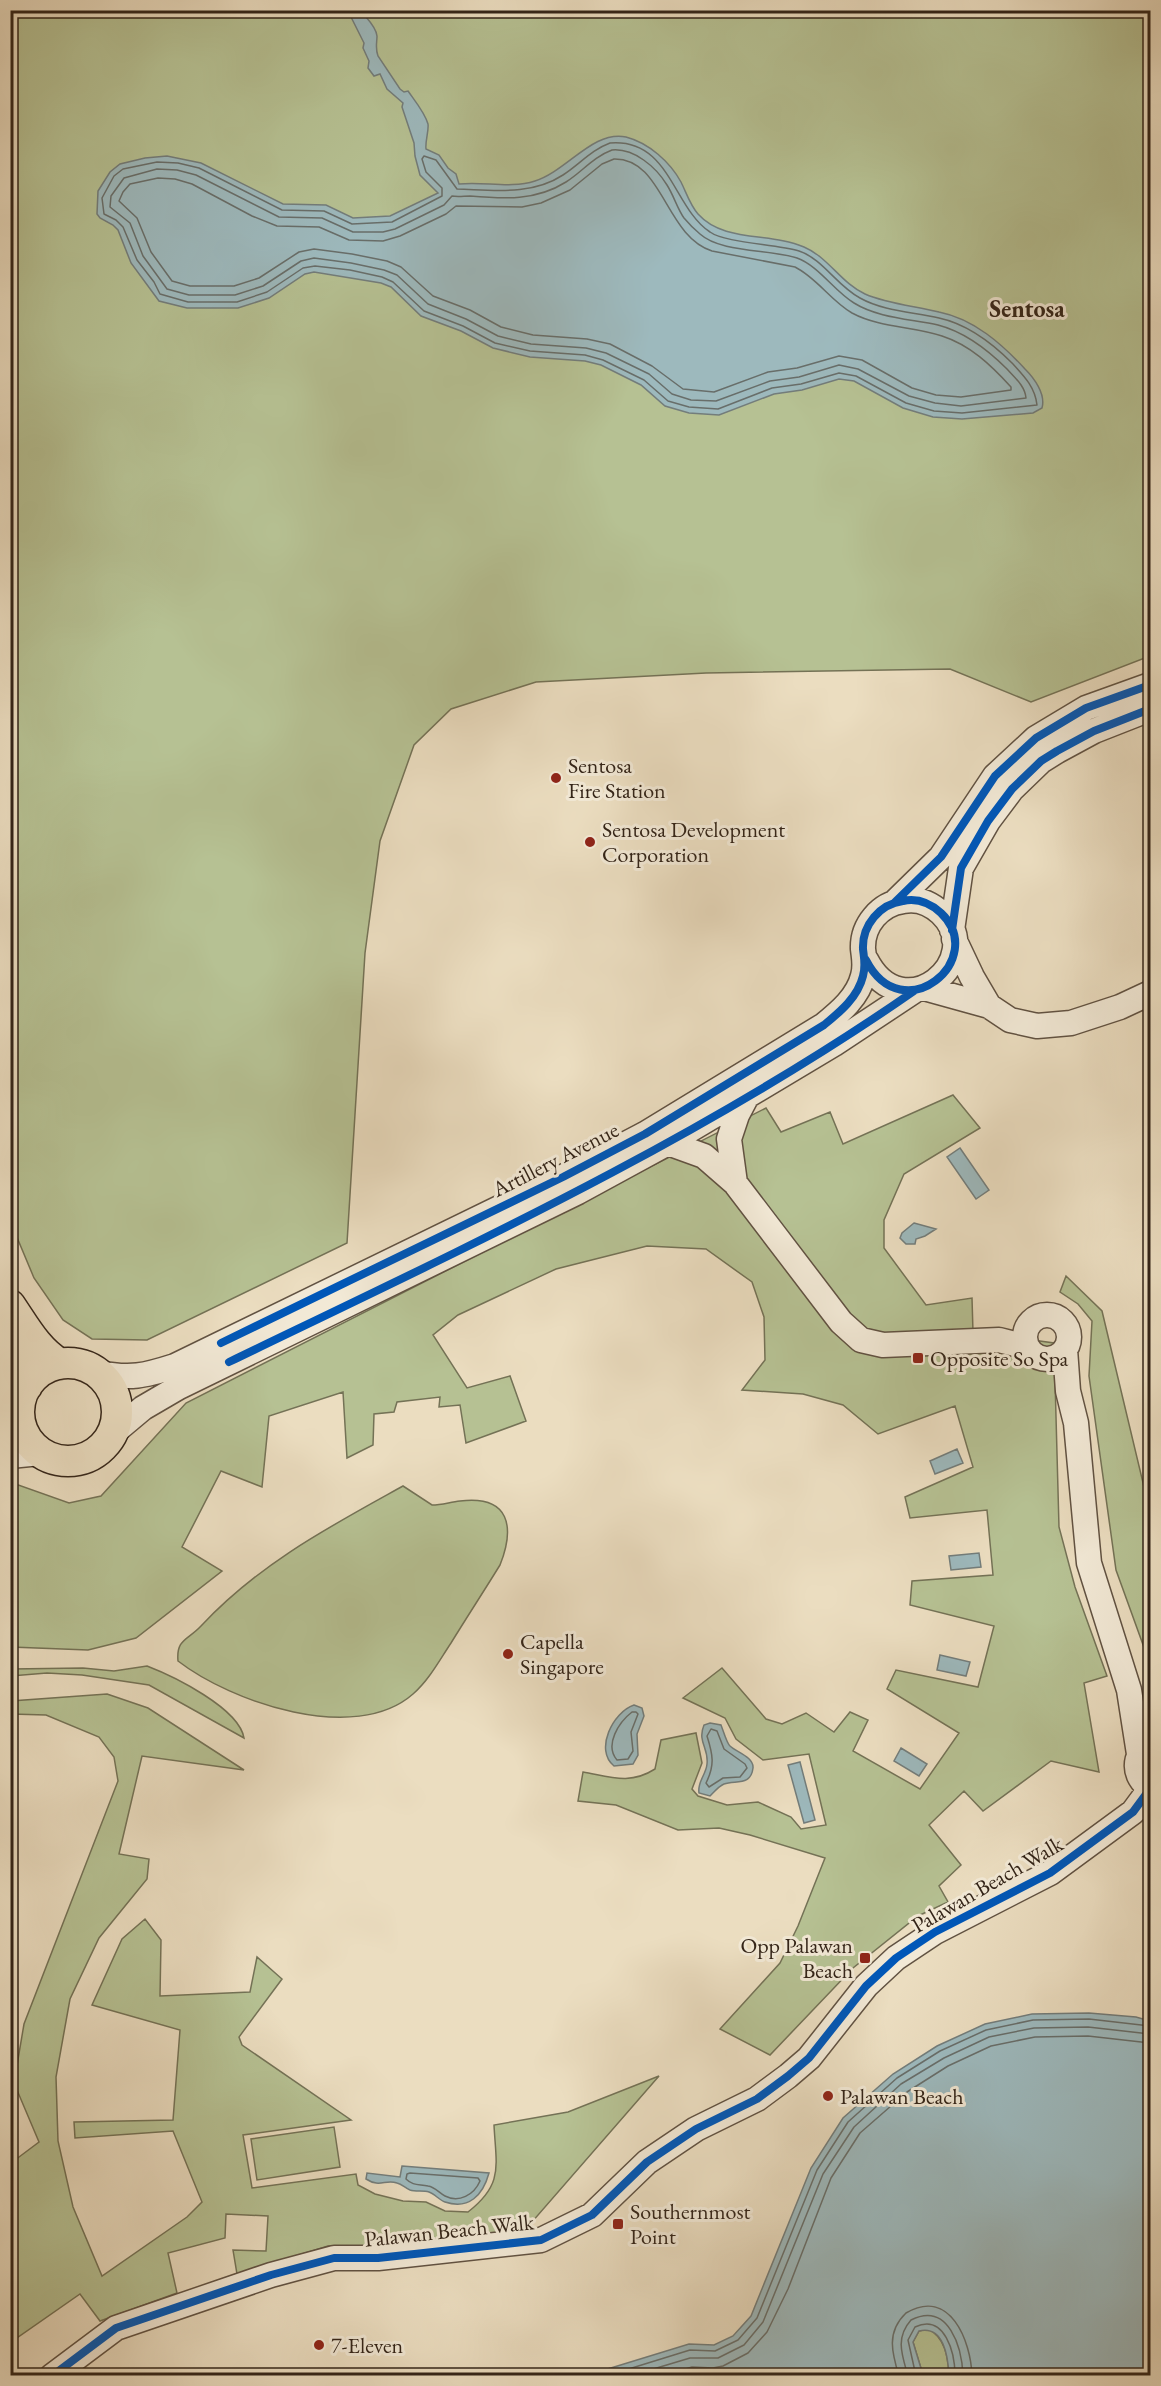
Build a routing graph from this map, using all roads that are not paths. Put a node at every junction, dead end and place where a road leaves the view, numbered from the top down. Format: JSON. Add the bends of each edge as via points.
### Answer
{"nodes":[{"id":1,"x":1150,"y":685,"type":"edge"},
{"id":2,"x":1150,"y":709,"type":"edge"},
{"id":3,"x":895,"y":902,"type":"junction"},
{"id":4,"x":953,"y":934,"type":"junction"},
{"id":5,"x":866,"y":960,"type":"junction"},
{"id":6,"x":919,"y":990,"type":"junction"},
{"id":7,"x":1150,"y":993,"type":"edge"},
{"id":8,"x":989,"y":1006,"type":"junction"},
{"id":9,"x":747,"y":1095,"type":"junction"},
{"id":10,"x":668,"y":1143,"type":"junction"},
{"id":11,"x":735,"y":1183,"type":"junction"},
{"id":12,"x":10,"y":1305,"type":"edge"},
{"id":13,"x":1033,"y":1344,"type":"junction"},
{"id":14,"x":10,"y":1347,"type":"edge"},
{"id":15,"x":1065,"y":1349,"type":"junction"},
{"id":16,"x":60,"y":1364,"type":"junction"},
{"id":17,"x":98,"y":1373,"type":"junction"},
{"id":18,"x":1068,"y":1391,"type":"junction"},
{"id":19,"x":19,"y":1399,"type":"edge"},
{"id":20,"x":112,"y":1434,"type":"junction"},
{"id":21,"x":40,"y":1453,"type":"junction"},
{"id":22,"x":10,"y":1456,"type":"edge"},
{"id":23,"x":1129,"y":1690,"type":"junction"},
{"id":24,"x":1150,"y":1722,"type":"edge"},
{"id":25,"x":1145,"y":1749,"type":"edge"},
{"id":26,"x":1150,"y":1788,"type":"edge"},
{"id":27,"x":52,"y":2376,"type":"edge"}],
"edges":[{"from":1,"to":3,"type":"street","name":"Artillery Avenue","via":[[1086,708],[1036,738],[995,776],[941,857]]},
{"from":2,"to":4,"type":"street","name":"Artillery Avenue","via":[[1057,751],[1012,789],[972,845],[962,868]]},
{"from":3,"to":4,"type":"street","via":[[909,900],[929,905],[945,918]]},
{"from":3,"to":5,"type":"street","name":"Artillery Avenue","via":[[883,908],[868,926],[863,948]]},
{"from":4,"to":6,"type":"street","name":"Artillery Avenue","via":[[954,951],[944,974]]},
{"from":4,"to":8,"type":"street"},
{"from":5,"to":6,"type":"street","via":[[884,984],[898,990]]},
{"from":5,"to":17,"type":"street","name":"Artillery Avenue","via":[[855,994],[824,1025],[645,1134],[175,1366],[142,1376]]},
{"from":6,"to":8,"type":"street"},
{"from":6,"to":9,"type":"street","name":"Artillery Avenue"},
{"from":7,"to":8,"type":"street","via":[[1071,1023],[1037,1026],[1010,1020]]},
{"from":9,"to":10,"type":"street","name":"Artillery Avenue"},
{"from":9,"to":11,"type":"street","via":[[729,1139]]},
{"from":10,"to":11,"type":"street","via":[[705,1156]]},
{"from":10,"to":20,"type":"street","name":"Artillery Avenue","via":[[578,1192],[179,1387],[143,1408]]},
{"from":11,"to":13,"type":"street","via":[[840,1322],[861,1340],[883,1346],[999,1340]]},
{"from":12,"to":16,"type":"main road","via":[[47,1356]]},
{"from":13,"to":15,"type":"street","via":[[1056,1357]]},
{"from":13,"to":15,"type":"street","via":[[1037,1318],[1051,1316],[1066,1329]]},
{"from":13,"to":18,"type":"street"},
{"from":14,"to":19,"type":"main road","via":[[23,1369]]},
{"from":15,"to":18,"type":"street"},
{"from":16,"to":17,"type":"main road","via":[[74,1363]]},
{"from":16,"to":19,"type":"main road","via":[[42,1372]]},
{"from":17,"to":20,"type":"main road","via":[[114,1395],[117,1408]]},
{"from":18,"to":23,"type":"street","via":[[1076,1423],[1089,1563]]},
{"from":19,"to":21,"type":"main road","via":[[25,1436]]},
{"from":20,"to":21,"type":"main road","via":[[93,1455],[80,1460],[67,1462]]},
{"from":21,"to":22,"type":"street"},
{"from":23,"to":24,"type":"street"},
{"from":23,"to":25,"type":"street"},
{"from":25,"to":26,"type":"street","via":[[1136,1761],[1139,1778]]},
{"from":26,"to":27,"type":"street","name":"Palawan Beach Walk","via":[[1133,1812],[1050,1873],[935,1932],[896,1959],[866,1986],[809,2058],[788,2076],[647,2162],[592,2215],[541,2240],[378,2258],[334,2258],[271,2275],[116,2328]]}]}
